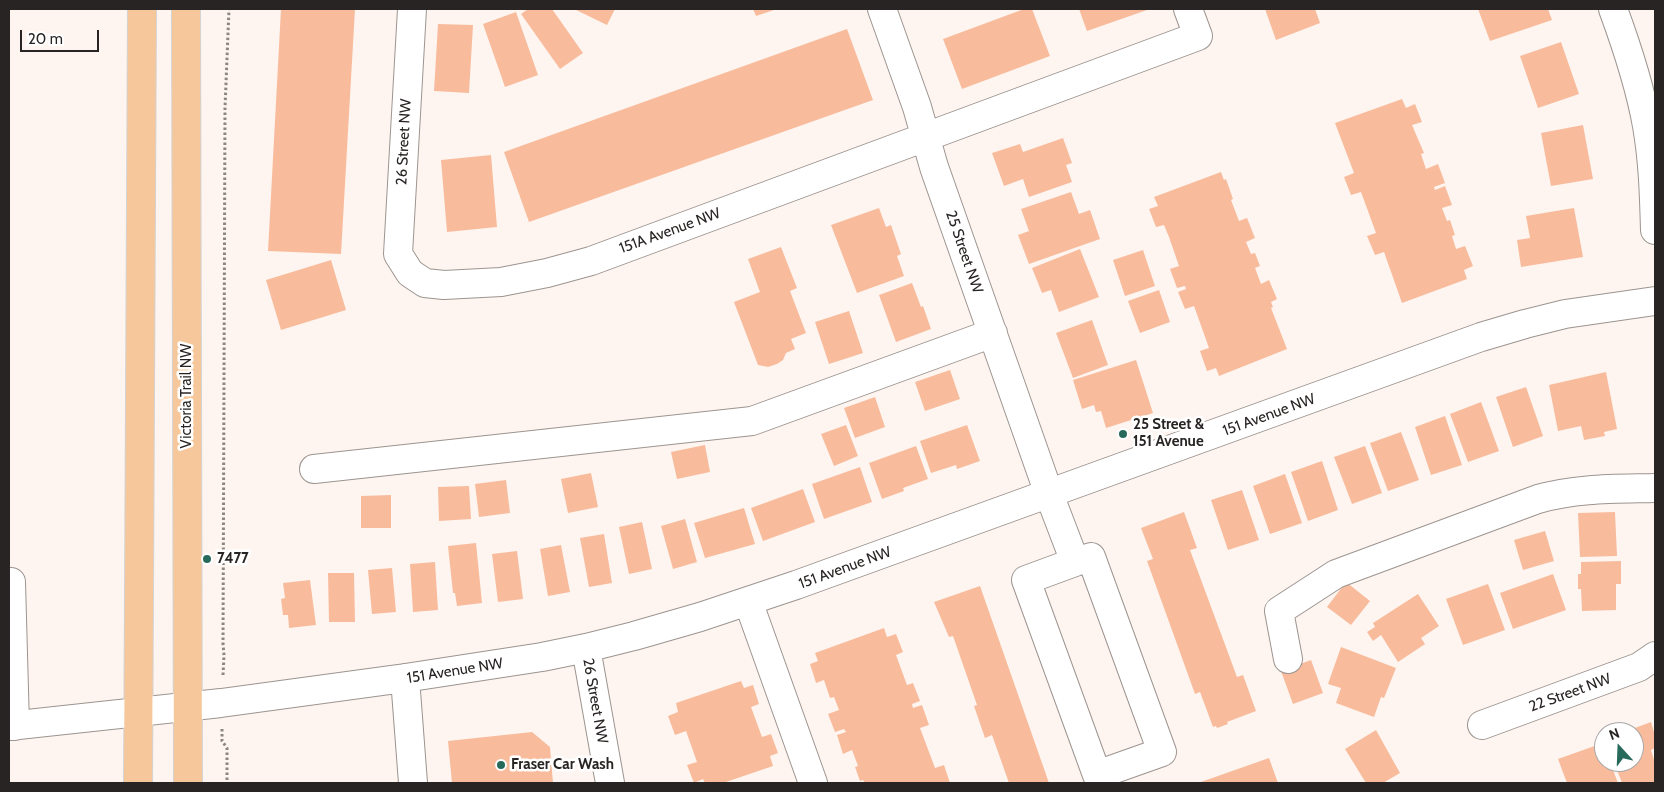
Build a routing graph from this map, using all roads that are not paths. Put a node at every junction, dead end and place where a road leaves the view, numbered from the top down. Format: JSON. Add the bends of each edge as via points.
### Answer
{"nodes":[{"id":1,"x":142,"y":9,"type":"edge"},
{"id":2,"x":186,"y":9,"type":"edge"},
{"id":3,"x":412,"y":9,"type":"edge"},
{"id":4,"x":882,"y":9,"type":"edge"},
{"id":5,"x":1188,"y":9,"type":"edge"},
{"id":6,"x":1613,"y":9,"type":"edge"},
{"id":7,"x":1651,"y":128,"type":"edge"},
{"id":8,"x":925,"y":137,"type":"junction"},
{"id":9,"x":1655,"y":230,"type":"edge"},
{"id":10,"x":410,"y":273,"type":"joint"},
{"id":11,"x":1655,"y":302,"type":"edge"},
{"id":12,"x":992,"y":332,"type":"junction"},
{"id":13,"x":314,"y":469,"type":"dead end"},
{"id":14,"x":1655,"y":488,"type":"edge"},
{"id":15,"x":1049,"y":494,"type":"junction"},
{"id":16,"x":1075,"y":562,"type":"junction"},
{"id":17,"x":11,"y":582,"type":"dead end"},
{"id":18,"x":748,"y":601,"type":"junction"},
{"id":19,"x":586,"y":648,"type":"junction"},
{"id":20,"x":1655,"y":656,"type":"edge"},
{"id":21,"x":1288,"y":659,"type":"dead end"},
{"id":22,"x":405,"y":678,"type":"junction"},
{"id":23,"x":189,"y":707,"type":"junction"},
{"id":24,"x":138,"y":713,"type":"junction"},
{"id":25,"x":1482,"y":725,"type":"dead end"},
{"id":26,"x":12,"y":726,"type":"edge"},
{"id":27,"x":138,"y":783,"type":"edge"},
{"id":28,"x":188,"y":783,"type":"edge"},
{"id":29,"x":413,"y":783,"type":"edge"},
{"id":30,"x":610,"y":783,"type":"edge"},
{"id":31,"x":813,"y":783,"type":"edge"}],
"edges":[{"from":1,"to":24,"type":"main road"},
{"from":2,"to":23,"type":"main road","name":"Victoria Trail NW"},
{"from":3,"to":10,"type":"street","name":"26 Street NW","via":[[398,254]]},
{"from":4,"to":8,"type":"street","name":"25 Street NW"},
{"from":5,"to":8,"type":"street","name":"151A Avenue NW","via":[[1198,36]]},
{"from":6,"to":7,"type":"street"},
{"from":7,"to":9,"type":"street"},
{"from":8,"to":10,"type":"street","name":"151A Avenue NW","via":[[591,261],[547,273],[501,282],[444,286],[425,283]]},
{"from":8,"to":12,"type":"street","name":"25 Street NW"},
{"from":11,"to":15,"type":"street","name":"151 Avenue NW","via":[[1565,314],[1481,337]]},
{"from":12,"to":13,"type":"street","via":[[752,421]]},
{"from":12,"to":15,"type":"street","name":"25 Street NW"},
{"from":14,"to":21,"type":"street","via":[[1575,490],[1556,494],[1336,574],[1279,611]]},
{"from":15,"to":16,"type":"street","name":"25 Street NW"},
{"from":15,"to":18,"type":"street","name":"151 Avenue NW"},
{"from":16,"to":16,"type":"street","via":[[1026,580],[1097,775],[1162,752],[1091,557]]},
{"from":17,"to":26,"type":"street"},
{"from":18,"to":19,"type":"street","name":"151 Avenue NW"},
{"from":18,"to":31,"type":"street"},
{"from":19,"to":22,"type":"street","name":"151 Avenue NW"},
{"from":19,"to":30,"type":"street","name":"26 Street NW"},
{"from":20,"to":25,"type":"street","name":"22 Street NW","via":[[1639,668]]},
{"from":22,"to":23,"type":"street","name":"151 Avenue NW"},
{"from":22,"to":29,"type":"street"},
{"from":23,"to":24,"type":"street","name":"151 Avenue NW"},
{"from":23,"to":28,"type":"main road","name":"Victoria Trail NW"},
{"from":24,"to":26,"type":"street","name":"151 Avenue NW"},
{"from":24,"to":27,"type":"main road"}]}
